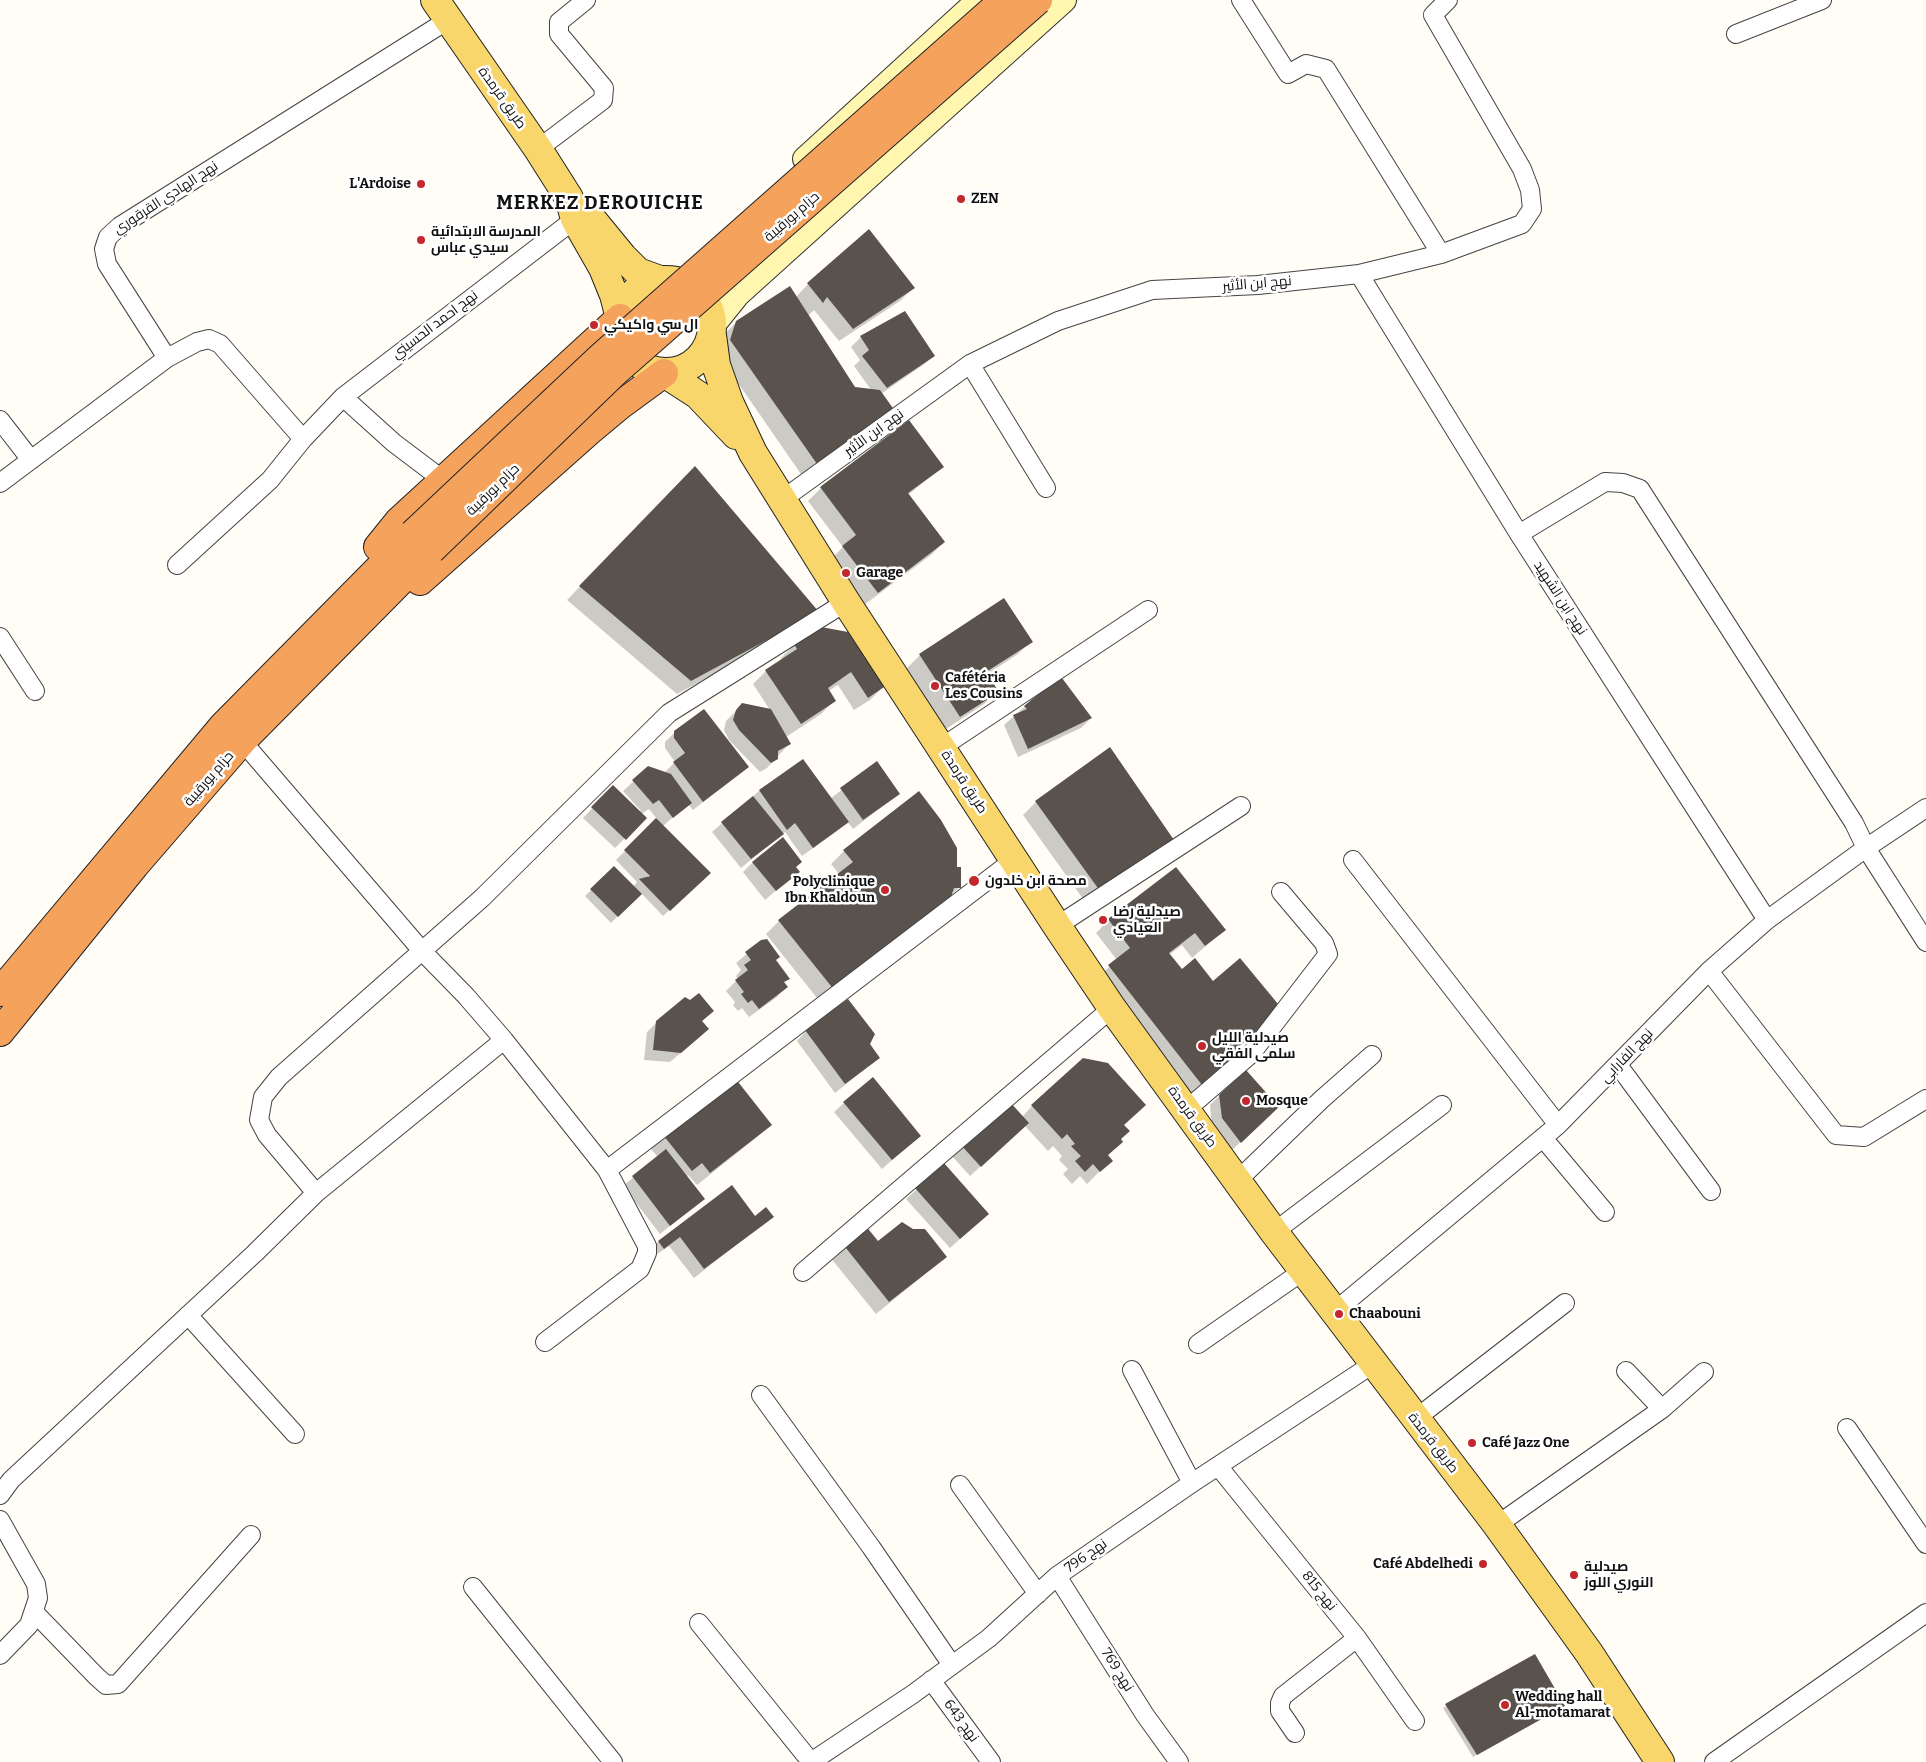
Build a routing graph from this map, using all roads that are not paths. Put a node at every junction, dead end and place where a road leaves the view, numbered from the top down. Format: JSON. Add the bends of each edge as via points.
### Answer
{"nodes":[{"id":1,"x":586,"y":0,"type":"edge"},
{"id":2,"x":979,"y":0,"type":"edge"},
{"id":3,"x":1005,"y":0,"type":"edge"},
{"id":4,"x":1038,"y":0,"type":"edge"},
{"id":5,"x":1064,"y":0,"type":"edge"},
{"id":6,"x":1241,"y":0,"type":"edge"},
{"id":7,"x":1448,"y":0,"type":"edge"},
{"id":8,"x":1822,"y":0,"type":"edge"},
{"id":9,"x":1429,"y":8,"type":"edge"},
{"id":10,"x":441,"y":10,"type":"edge"},
{"id":11,"x":1028,"y":32,"type":"junction"},
{"id":12,"x":1736,"y":34,"type":"dead end"},
{"id":13,"x":538,"y":149,"type":"junction"},
{"id":14,"x":572,"y":208,"type":"junction"},
{"id":15,"x":1441,"y":254,"type":"junction"},
{"id":16,"x":1359,"y":274,"type":"junction"},
{"id":17,"x":666,"y":280,"type":"junction"},
{"id":18,"x":620,"y":318,"type":"junction"},
{"id":19,"x":712,"y":330,"type":"junction"},
{"id":20,"x":167,"y":358,"type":"junction"},
{"id":21,"x":970,"y":364,"type":"junction"},
{"id":22,"x":664,"y":373,"type":"junction"},
{"id":23,"x":343,"y":397,"type":"junction"},
{"id":24,"x":0,"y":420,"type":"edge"},
{"id":25,"x":303,"y":440,"type":"junction"},
{"id":26,"x":753,"y":452,"type":"junction"},
{"id":27,"x":31,"y":460,"type":"junction"},
{"id":28,"x":443,"y":480,"type":"junction"},
{"id":29,"x":0,"y":483,"type":"edge"},
{"id":30,"x":1046,"y":488,"type":"dead end"},
{"id":31,"x":783,"y":499,"type":"junction"},
{"id":32,"x":1519,"y":534,"type":"junction"},
{"id":33,"x":422,"y":542,"type":"junction"},
{"id":34,"x":177,"y":565,"type":"dead end"},
{"id":35,"x":846,"y":602,"type":"junction"},
{"id":36,"x":1148,"y":610,"type":"dead end"},
{"id":37,"x":0,"y":637,"type":"edge"},
{"id":38,"x":303,"y":661,"type":"junction"},
{"id":39,"x":35,"y":691,"type":"dead end"},
{"id":40,"x":242,"y":741,"type":"junction"},
{"id":41,"x":942,"y":747,"type":"junction"},
{"id":42,"x":1241,"y":806,"type":"dead end"},
{"id":43,"x":1926,"y":808,"type":"edge"},
{"id":44,"x":1866,"y":848,"type":"junction"},
{"id":45,"x":1014,"y":860,"type":"junction"},
{"id":46,"x":1353,"y":860,"type":"dead end"},
{"id":47,"x":1281,"y":892,"type":"dead end"},
{"id":48,"x":1767,"y":920,"type":"junction"},
{"id":49,"x":1057,"y":926,"type":"junction"},
{"id":50,"x":1926,"y":942,"type":"edge"},
{"id":51,"x":423,"y":952,"type":"junction"},
{"id":52,"x":1709,"y":971,"type":"junction"},
{"id":53,"x":0,"y":992,"type":"edge"},
{"id":54,"x":1112,"y":1008,"type":"junction"},
{"id":55,"x":0,"y":1032,"type":"edge"},
{"id":56,"x":504,"y":1040,"type":"junction"},
{"id":57,"x":1372,"y":1055,"type":"dead end"},
{"id":58,"x":1618,"y":1065,"type":"junction"},
{"id":59,"x":1926,"y":1099,"type":"edge"},
{"id":60,"x":1442,"y":1105,"type":"dead end"},
{"id":61,"x":1186,"y":1110,"type":"junction"},
{"id":62,"x":1558,"y":1125,"type":"junction"},
{"id":63,"x":1544,"y":1138,"type":"junction"},
{"id":64,"x":607,"y":1170,"type":"junction"},
{"id":65,"x":1238,"y":1180,"type":"junction"},
{"id":66,"x":1711,"y":1191,"type":"dead end"},
{"id":67,"x":316,"y":1193,"type":"junction"},
{"id":68,"x":1605,"y":1212,"type":"dead end"},
{"id":69,"x":1274,"y":1232,"type":"junction"},
{"id":70,"x":1303,"y":1271,"type":"junction"},
{"id":71,"x":803,"y":1272,"type":"dead end"},
{"id":72,"x":1565,"y":1303,"type":"dead end"},
{"id":73,"x":1334,"y":1312,"type":"junction"},
{"id":74,"x":188,"y":1315,"type":"junction"},
{"id":75,"x":545,"y":1342,"type":"dead end"},
{"id":76,"x":1198,"y":1344,"type":"dead end"},
{"id":77,"x":1373,"y":1364,"type":"junction"},
{"id":78,"x":1132,"y":1370,"type":"dead end"},
{"id":79,"x":1626,"y":1371,"type":"dead end"},
{"id":80,"x":1704,"y":1372,"type":"dead end"},
{"id":81,"x":761,"y":1395,"type":"dead end"},
{"id":82,"x":1662,"y":1409,"type":"junction"},
{"id":83,"x":1414,"y":1420,"type":"junction"},
{"id":84,"x":1847,"y":1428,"type":"dead end"},
{"id":85,"x":295,"y":1434,"type":"dead end"},
{"id":86,"x":1218,"y":1466,"type":"junction"},
{"id":87,"x":1192,"y":1483,"type":"junction"},
{"id":88,"x":960,"y":1485,"type":"dead end"},
{"id":89,"x":0,"y":1495,"type":"edge"},
{"id":90,"x":0,"y":1520,"type":"edge"},
{"id":91,"x":1497,"y":1526,"type":"junction"},
{"id":92,"x":251,"y":1535,"type":"dead end"},
{"id":93,"x":1926,"y":1544,"type":"edge"},
{"id":94,"x":1057,"y":1576,"type":"junction"},
{"id":95,"x":473,"y":1587,"type":"dead end"},
{"id":96,"x":1038,"y":1594,"type":"junction"},
{"id":97,"x":34,"y":1613,"type":"junction"},
{"id":98,"x":1926,"y":1613,"type":"edge"},
{"id":99,"x":699,"y":1623,"type":"dead end"},
{"id":100,"x":1357,"y":1638,"type":"junction"},
{"id":101,"x":0,"y":1655,"type":"edge"},
{"id":102,"x":952,"y":1665,"type":"junction"},
{"id":103,"x":931,"y":1680,"type":"junction"},
{"id":104,"x":1415,"y":1721,"type":"dead end"},
{"id":105,"x":1295,"y":1733,"type":"dead end"},
{"id":106,"x":612,"y":1762,"type":"edge"},
{"id":107,"x":811,"y":1762,"type":"edge"},
{"id":108,"x":990,"y":1762,"type":"edge"},
{"id":109,"x":1179,"y":1762,"type":"edge"},
{"id":110,"x":1660,"y":1762,"type":"edge"},
{"id":111,"x":1714,"y":1762,"type":"edge"}],
"edges":[{"from":1,"to":13,"type":"street","via":[[559,22],[559,34],[604,88],[603,100]]},
{"from":2,"to":17,"type":"main road"},
{"from":3,"to":11,"type":"main road"},
{"from":3,"to":33,"type":"highway","name":"حزام بورقيبة","bridge":true,"via":[[602,356]]},
{"from":4,"to":33,"type":"highway","name":"حزام بورقيبة","bridge":true},
{"from":5,"to":11,"type":"main road","name":"حزام بورقيبة"},
{"from":6,"to":15,"type":"street","via":[[1288,74],[1306,64],[1326,68]]},
{"from":7,"to":9,"type":"street","name":"نهج ابن الأثير"},
{"from":8,"to":12,"type":"street"},
{"from":9,"to":15,"type":"street","name":"نهج ابن الأثير","via":[[1522,169],[1530,190],[1532,208],[1522,224]]},
{"from":10,"to":13,"type":"main road","name":"طريق قرمدة"},
{"from":10,"to":20,"type":"street","name":"نهج الهادي القرقوري","via":[[108,237],[104,249],[107,264]]},
{"from":11,"to":19,"type":"main road","name":"حزام بورقيبة","via":[[738,294]]},
{"from":13,"to":14,"type":"main road","name":"طريق قرمدة"},
{"from":14,"to":17,"type":"main road","name":"طريق قرمدة","via":[[587,212],[638,272]]},
{"from":14,"to":18,"type":"main road","name":"طريق قرمدة","via":[[603,268]]},
{"from":14,"to":23,"type":"street","name":"نهج احمد الحسيني"},
{"from":15,"to":16,"type":"street","name":"نهج ابن الأثير"},
{"from":16,"to":21,"type":"street","name":"نهج ابن الأثير","via":[[1258,285],[1152,290],[1058,321]]},
{"from":16,"to":32,"type":"street","name":"نهج ابن الشهيد"},
{"from":17,"to":18,"type":"main road","via":[[646,284],[634,292]]},
{"from":17,"to":19,"type":"main road","via":[[684,283],[695,290],[704,300]]},
{"from":18,"to":22,"type":"main road","via":[[620,334],[625,349],[635,362],[648,370]]},
{"from":18,"to":28,"type":"highway"},
{"from":19,"to":22,"type":"main road","via":[[708,348],[700,359],[677,372]]},
{"from":19,"to":26,"type":"main road","name":"طريق قرمدة","via":[[716,365],[729,402]]},
{"from":20,"to":25,"type":"street","via":[[197,342],[209,339],[220,344]]},
{"from":20,"to":27,"type":"street"},
{"from":21,"to":30,"type":"street"},
{"from":21,"to":31,"type":"street","name":"نهج ابن الأثير"},
{"from":22,"to":26,"type":"main road","name":"طريق قرمدة","via":[[698,395]]},
{"from":22,"to":38,"type":"highway","via":[[618,406],[445,561]]},
{"from":23,"to":25,"type":"street","name":"نهج احمد الحسيني"},
{"from":23,"to":28,"type":"street","via":[[394,443]]},
{"from":24,"to":27,"type":"street"},
{"from":25,"to":34,"type":"street","name":"نهج احمد الحسيني","via":[[270,480]]},
{"from":26,"to":31,"type":"main road","name":"طريق قرمدة"},
{"from":27,"to":29,"type":"street"},
{"from":28,"to":38,"type":"highway","via":[[400,521]]},
{"from":31,"to":35,"type":"main road","name":"طريق قرمدة"},
{"from":32,"to":44,"type":"street","via":[[1605,482],[1640,488],[1854,823]]},
{"from":32,"to":48,"type":"street","name":"نهج ابن الشهيد"},
{"from":33,"to":38,"type":"highway","name":"حزام بورقيبة"},
{"from":35,"to":41,"type":"main road","name":"طريق قرمدة"},
{"from":35,"to":51,"type":"street","via":[[669,713]]},
{"from":36,"to":41,"type":"street"},
{"from":37,"to":39,"type":"street"},
{"from":38,"to":40,"type":"highway","name":"حزام بورقيبة"},
{"from":38,"to":53,"type":"highway","name":"حزام بورقيبة","via":[[224,725]]},
{"from":40,"to":51,"type":"street"},
{"from":40,"to":55,"type":"highway","name":"حزام بورقيبة","via":[[135,865]]},
{"from":41,"to":45,"type":"main road","name":"طريق قرمدة"},
{"from":42,"to":49,"type":"street"},
{"from":43,"to":44,"type":"street","name":"نهج الفارابي"},
{"from":44,"to":48,"type":"street","name":"نهج الفارابي"},
{"from":44,"to":50,"type":"street"},
{"from":45,"to":49,"type":"main road","name":"طريق قرمدة"},
{"from":45,"to":64,"type":"street"},
{"from":46,"to":62,"type":"street"},
{"from":47,"to":61,"type":"street","via":[[1324,943],[1328,954],[1251,1054]]},
{"from":48,"to":52,"type":"street","name":"نهج الفارابي"},
{"from":49,"to":54,"type":"main road","name":"طريق قرمدة"},
{"from":51,"to":56,"type":"street"},
{"from":51,"to":67,"type":"street","via":[[279,1077],[263,1097],[259,1120],[267,1135]]},
{"from":52,"to":58,"type":"street","name":"نهج الفارابي"},
{"from":52,"to":59,"type":"street","via":[[1836,1135],[1864,1137]]},
{"from":54,"to":61,"type":"main road","name":"طريق قرمدة"},
{"from":54,"to":71,"type":"street"},
{"from":56,"to":64,"type":"street"},
{"from":56,"to":67,"type":"street"},
{"from":57,"to":65,"type":"street"},
{"from":58,"to":62,"type":"street","name":"نهج الفارابي"},
{"from":58,"to":66,"type":"street"},
{"from":60,"to":69,"type":"street"},
{"from":61,"to":65,"type":"main road","name":"طريق قرمدة"},
{"from":62,"to":63,"type":"street","name":"نهج الفارابي"},
{"from":63,"to":68,"type":"street"},
{"from":63,"to":73,"type":"street","name":"نهج الفارابي"},
{"from":64,"to":75,"type":"street","via":[[642,1235],[648,1253],[640,1269]]},
{"from":65,"to":69,"type":"main road","name":"طريق قرمدة"},
{"from":67,"to":74,"type":"street"},
{"from":69,"to":70,"type":"main road","name":"طريق قرمدة"},
{"from":70,"to":73,"type":"main road","name":"طريق قرمدة"},
{"from":70,"to":76,"type":"street"},
{"from":72,"to":83,"type":"street"},
{"from":73,"to":77,"type":"main road","name":"طريق قرمدة"},
{"from":74,"to":85,"type":"street"},
{"from":74,"to":89,"type":"street","via":[[12,1480]]},
{"from":77,"to":83,"type":"main road","name":"طريق قرمدة"},
{"from":77,"to":86,"type":"street","name":"نهج 796"},
{"from":78,"to":87,"type":"street"},
{"from":79,"to":82,"type":"street"},
{"from":80,"to":82,"type":"street"},
{"from":81,"to":102,"type":"street"},
{"from":82,"to":91,"type":"street"},
{"from":83,"to":91,"type":"main road","name":"طريق قرمدة"},
{"from":84,"to":93,"type":"street"},
{"from":86,"to":87,"type":"street","name":"نهج 796"},
{"from":86,"to":100,"type":"street","name":"نهج 815"},
{"from":87,"to":94,"type":"street","name":"نهج 796"},
{"from":88,"to":96,"type":"street"},
{"from":90,"to":97,"type":"street","via":[[36,1584],[38,1598]]},
{"from":91,"to":110,"type":"main road","name":"طريق قرمدة","via":[[1589,1653]]},
{"from":92,"to":97,"type":"street","via":[[118,1684],[106,1685]]},
{"from":94,"to":96,"type":"street","name":"نهج 796"},
{"from":94,"to":109,"type":"street","name":"نهج 769","via":[[1145,1715]]},
{"from":95,"to":106,"type":"street"},
{"from":96,"to":102,"type":"street","name":"نهج 796","via":[[989,1638]]},
{"from":97,"to":101,"type":"street","via":[[29,1625]]},
{"from":98,"to":111,"type":"street"},
{"from":99,"to":107,"type":"street"},
{"from":100,"to":104,"type":"street","name":"نهج 815"},
{"from":100,"to":105,"type":"street","via":[[1283,1696],[1280,1711]]},
{"from":102,"to":103,"type":"street","name":"نهج 796"},
{"from":103,"to":107,"type":"street","name":"نهج 796"},
{"from":103,"to":108,"type":"street","name":"نهج 643"}]}
